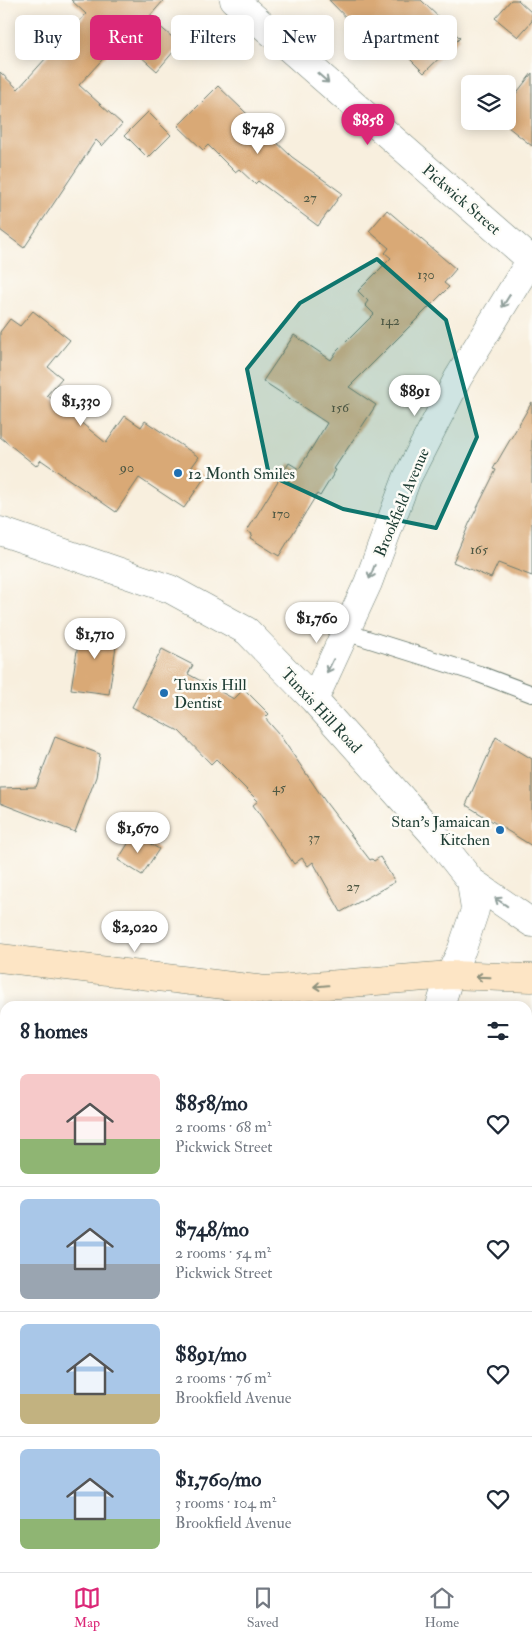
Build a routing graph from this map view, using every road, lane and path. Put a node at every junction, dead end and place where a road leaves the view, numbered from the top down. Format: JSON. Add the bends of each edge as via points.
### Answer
{"nodes":[{"id":1,"x":234,"y":0,"type":"edge"},
{"id":2,"x":532,"y":259,"type":"edge"},
{"id":3,"x":1,"y":532,"type":"edge"},
{"id":4,"x":345,"y":632,"type":"junction"},
{"id":5,"x":532,"y":694,"type":"edge"},
{"id":6,"x":314,"y":700,"type":"junction"},
{"id":7,"x":470,"y":881,"type":"junction"},
{"id":8,"x":532,"y":923,"type":"edge"},
{"id":9,"x":0,"y":958,"type":"edge"},
{"id":10,"x":450,"y":975,"type":"junction"},
{"id":11,"x":532,"y":978,"type":"edge"},
{"id":12,"x":265,"y":990,"type":"junction"},
{"id":13,"x":297,"y":1001,"type":"edge"},
{"id":14,"x":442,"y":1001,"type":"edge"}],
"edges":[{"from":1,"to":2,"type":"street","name":"Pickwick Street","one_way":true},
{"from":2,"to":4,"type":"street","name":"Brookfield Avenue","one_way":true,"via":[[458,378],[408,478]]},
{"from":3,"to":6,"type":"street","name":"Tunxis Hill Road","via":[[170,588],[247,631]]},
{"from":4,"to":5,"type":"lane"},
{"from":4,"to":6,"type":"street","name":"Brookfield Avenue","one_way":true},
{"from":6,"to":7,"type":"street","name":"Tunxis Hill Road","via":[[437,838]]},
{"from":8,"to":7,"type":"street","name":"Tunxis Hill Road","one_way":true},
{"from":7,"to":10,"type":"street","name":"Tunxis Hill Road","via":[[476,910]]},
{"from":9,"to":12,"type":"main road"},
{"from":11,"to":10,"type":"main road","one_way":true},
{"from":10,"to":12,"type":"main road","one_way":true},
{"from":10,"to":14,"type":"street","name":"Tunxis Hill Road"},
{"from":12,"to":13,"type":"main road"}]}
